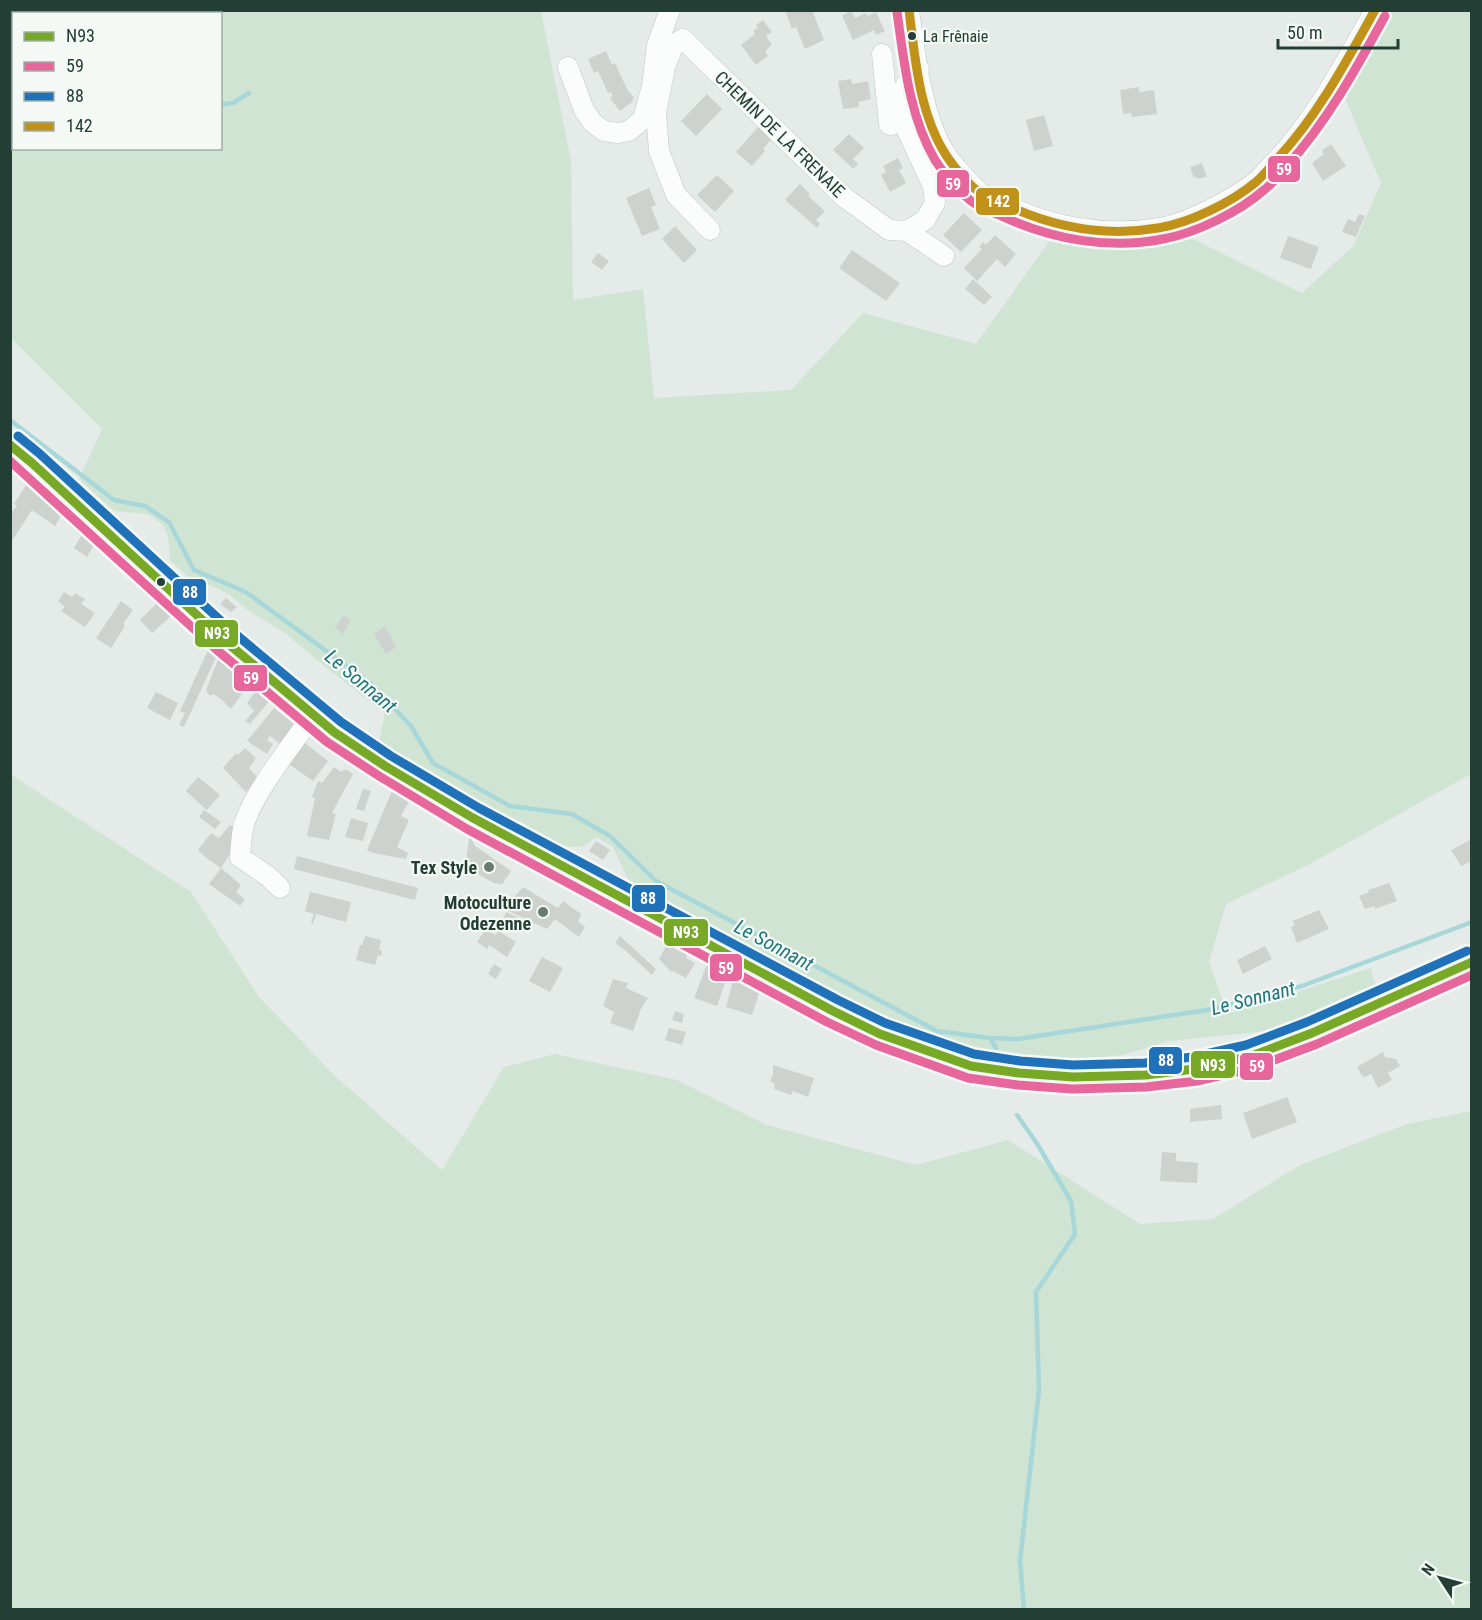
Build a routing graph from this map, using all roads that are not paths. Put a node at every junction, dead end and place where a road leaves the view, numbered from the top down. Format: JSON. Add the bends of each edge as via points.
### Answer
{"nodes":[{"id":1,"x":670,"y":10,"type":"edge"},
{"id":2,"x":909,"y":10,"type":"edge"},
{"id":3,"x":1375,"y":10,"type":"edge"},
{"id":4,"x":882,"y":54,"type":"dead end"},
{"id":5,"x":568,"y":67,"type":"dead end"},
{"id":6,"x":919,"y":69,"type":"junction"},
{"id":7,"x":905,"y":127,"type":"junction"},
{"id":8,"x":710,"y":230,"type":"dead end"},
{"id":9,"x":907,"y":231,"type":"junction"},
{"id":10,"x":944,"y":256,"type":"dead end"},
{"id":11,"x":10,"y":445,"type":"edge"},
{"id":12,"x":313,"y":715,"type":"junction"},
{"id":13,"x":280,"y":888,"type":"dead end"},
{"id":14,"x":1472,"y":962,"type":"edge"}],
"edges":[{"from":1,"to":5,"type":"street","via":[[657,45],[643,119],[629,131],[604,131],[593,123]]},
{"from":2,"to":6,"type":"street"},
{"from":3,"to":6,"type":"street","via":[[1339,74],[1292,144],[1254,184],[1202,214],[1160,228],[1120,232],[1074,227],[1043,220],[980,192],[947,156],[930,121]]},
{"from":4,"to":7,"type":"street","via":[[889,124]]},
{"from":6,"to":7,"type":"street","via":[[902,88],[899,103]]},
{"from":7,"to":9,"type":"street","via":[[933,186],[935,202],[925,220]]},
{"from":8,"to":9,"type":"street","name":"CHEMIN DE LA FRENAIE","via":[[676,195],[659,151],[656,113],[665,67],[674,44],[683,39],[844,197],[889,230]]},
{"from":9,"to":10,"type":"street"},
{"from":11,"to":12,"type":"main road","via":[[231,646]]},
{"from":12,"to":13,"type":"street","via":[[279,762],[244,823],[240,857]]},
{"from":12,"to":14,"type":"main road","via":[[385,766],[473,818],[833,1011],[880,1034],[971,1066],[1073,1077],[1146,1075],[1216,1064],[1249,1057],[1312,1033]]}]}
